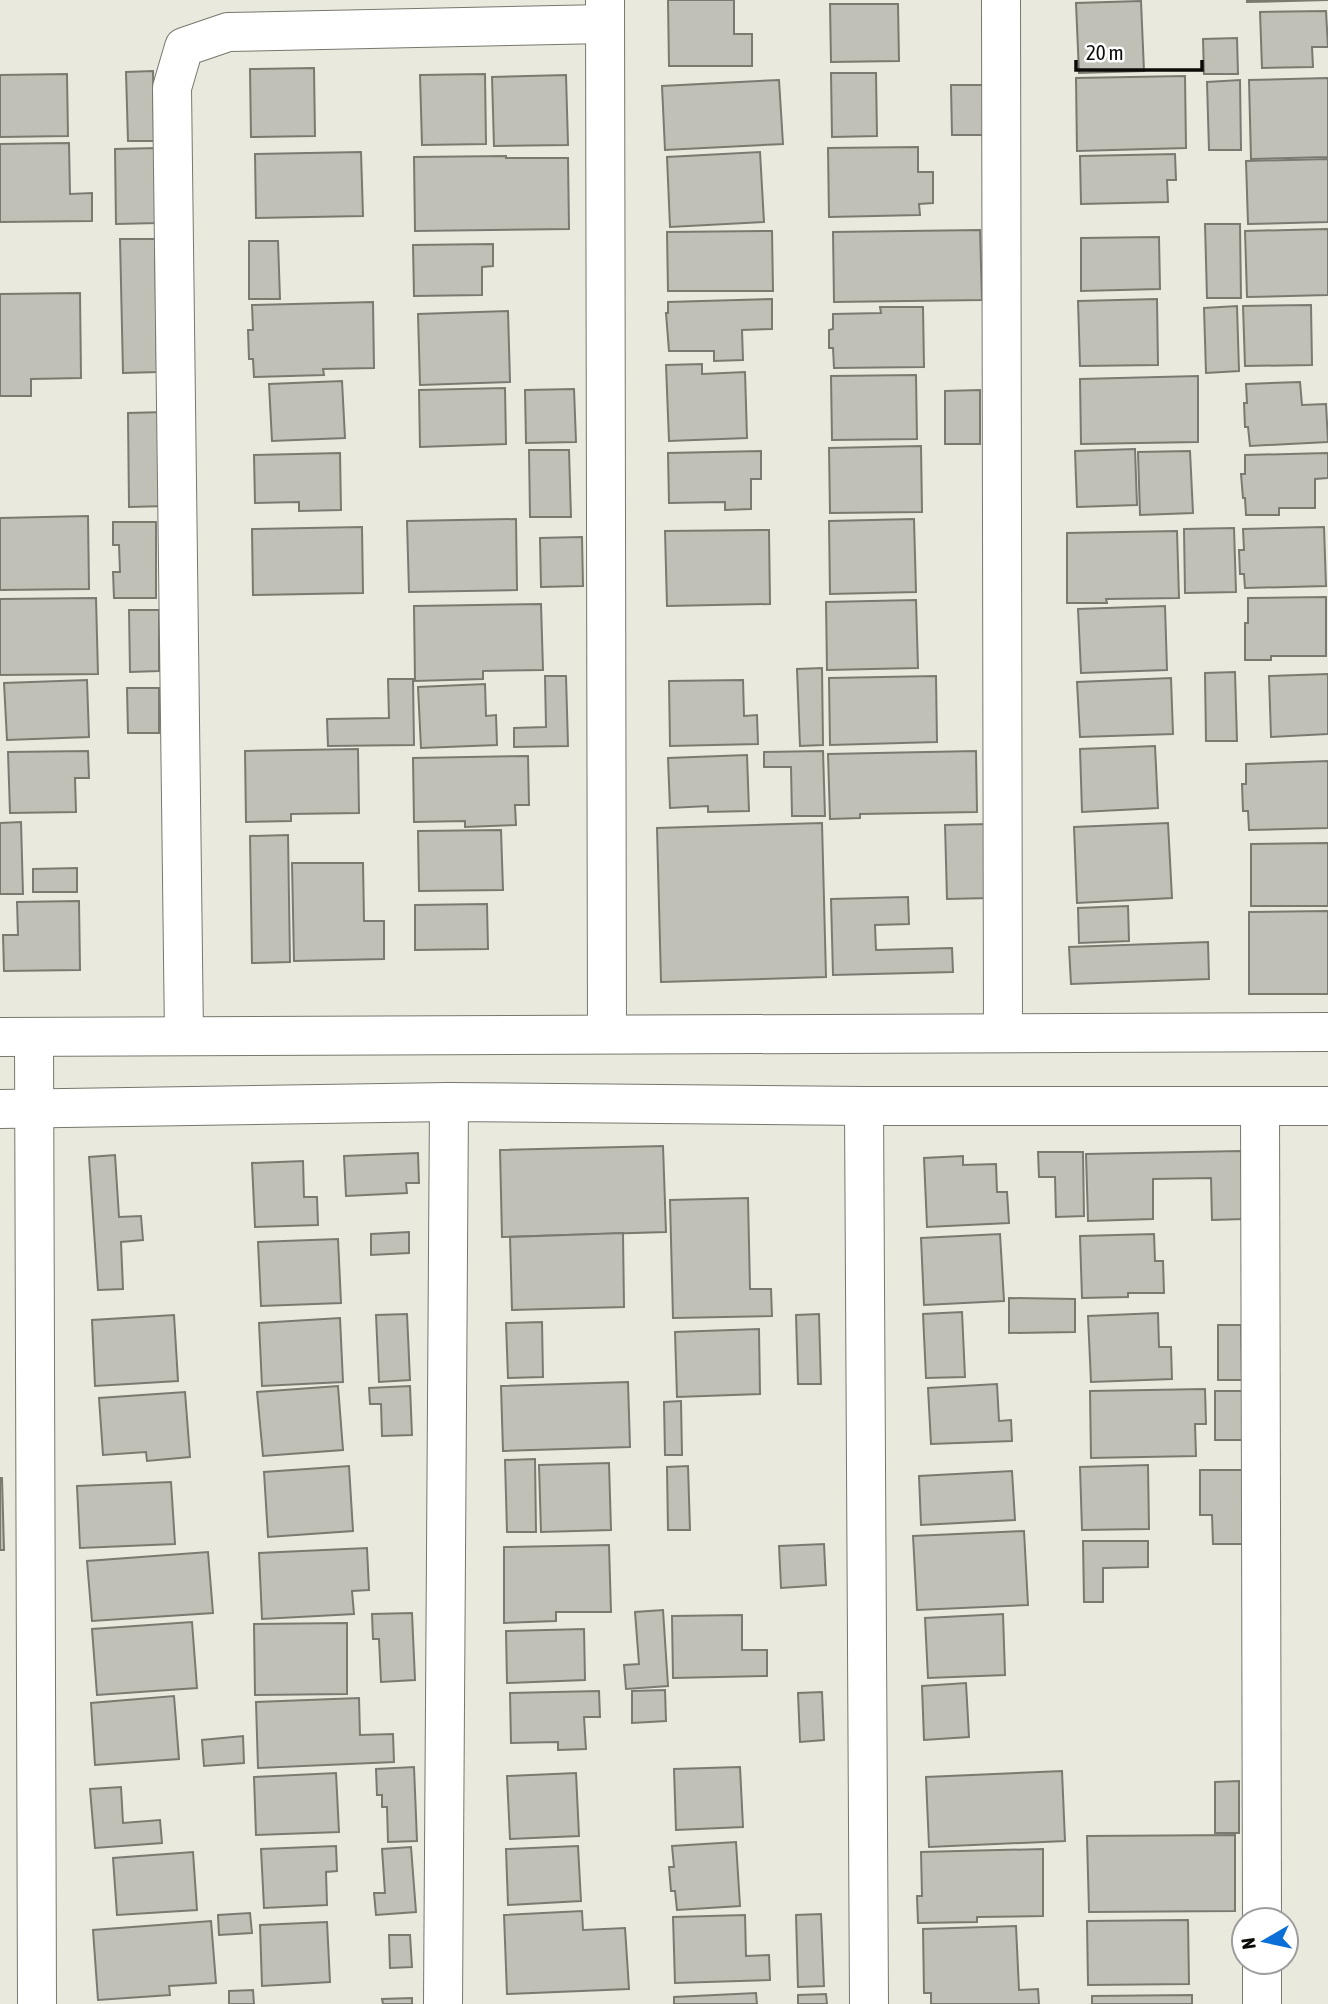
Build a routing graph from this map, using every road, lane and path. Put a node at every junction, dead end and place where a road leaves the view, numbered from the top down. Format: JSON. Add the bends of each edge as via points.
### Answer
{"nodes":[{"id":1,"x":1001,"y":0,"type":"edge"},
{"id":2,"x":605,"y":12,"type":"edge"},
{"id":3,"x":1328,"y":1032,"type":"edge"},
{"id":4,"x":1003,"y":1033,"type":"junction"},
{"id":5,"x":607,"y":1034,"type":"junction"},
{"id":6,"x":184,"y":1036,"type":"junction"},
{"id":7,"x":17,"y":1037,"type":"edge"},
{"id":8,"x":449,"y":1102,"type":"junction"},
{"id":9,"x":1260,"y":1105,"type":"junction"},
{"id":10,"x":864,"y":1106,"type":"junction"},
{"id":11,"x":1328,"y":1106,"type":"edge"},
{"id":12,"x":17,"y":1109,"type":"edge"},
{"id":13,"x":1262,"y":1906,"type":"edge"},
{"id":14,"x":1262,"y":1976,"type":"edge"},
{"id":15,"x":37,"y":2004,"type":"edge"},
{"id":16,"x":443,"y":2004,"type":"edge"},
{"id":17,"x":869,"y":2004,"type":"edge"},
{"id":18,"x":1262,"y":2004,"type":"edge"}],
"edges":[{"from":1,"to":4,"type":"street"},
{"from":2,"to":5,"type":"street"},
{"from":2,"to":6,"type":"street","via":[[228,32],[184,47],[172,88]]},
{"from":3,"to":4,"type":"street"},
{"from":4,"to":5,"type":"street"},
{"from":5,"to":6,"type":"street"},
{"from":6,"to":7,"type":"street"},
{"from":7,"to":12,"type":"street"},
{"from":8,"to":10,"type":"street"},
{"from":8,"to":12,"type":"street"},
{"from":8,"to":16,"type":"street"},
{"from":9,"to":10,"type":"street"},
{"from":9,"to":11,"type":"street"},
{"from":9,"to":13,"type":"street"},
{"from":10,"to":17,"type":"street"},
{"from":12,"to":15,"type":"street"},
{"from":14,"to":18,"type":"street"}]}
